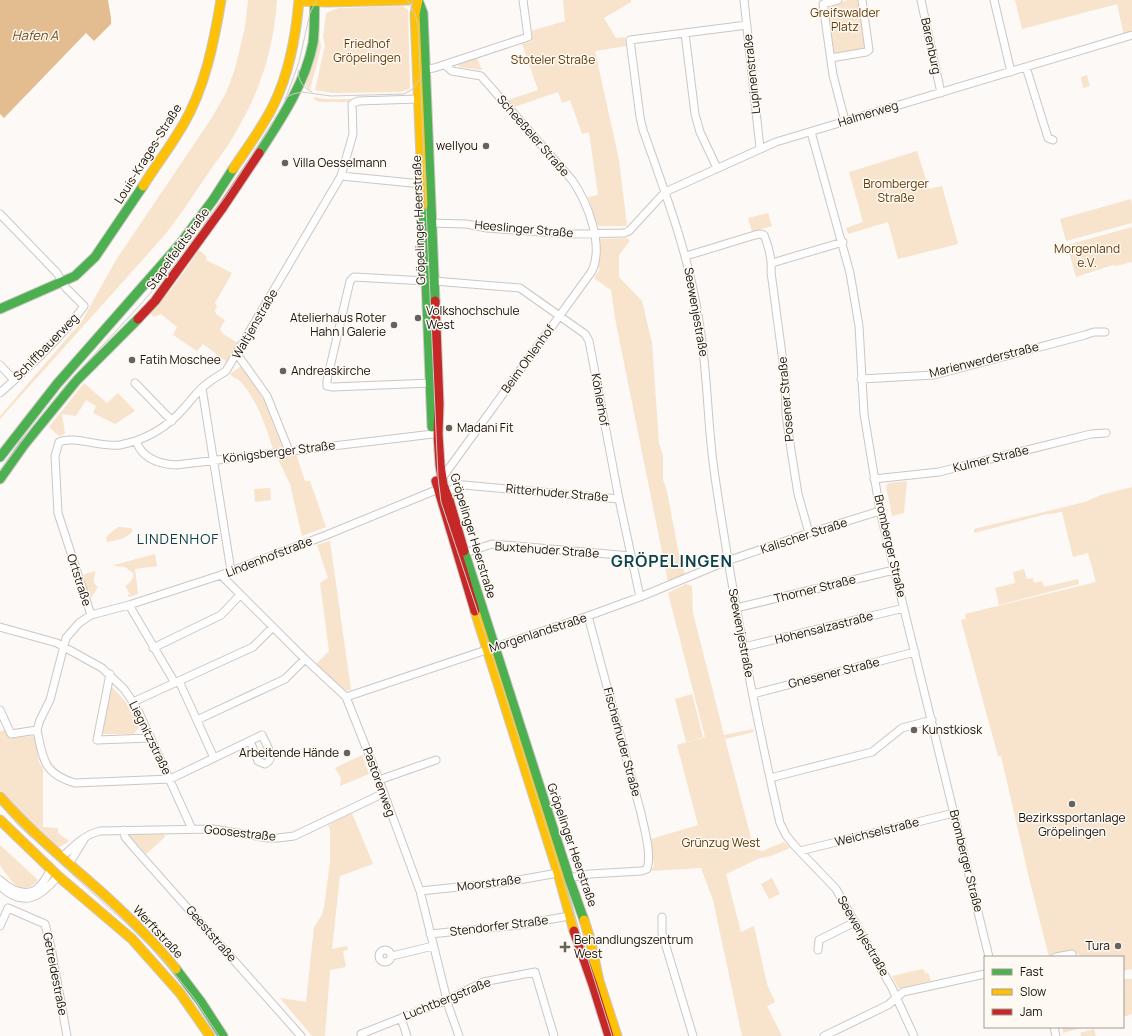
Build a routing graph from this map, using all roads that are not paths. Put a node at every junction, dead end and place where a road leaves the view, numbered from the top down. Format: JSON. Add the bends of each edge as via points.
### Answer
{"nodes":[{"id":1,"x":221,"y":0,"type":"edge"},
{"id":2,"x":408,"y":0,"type":"edge"},
{"id":3,"x":418,"y":0,"type":"edge"},
{"id":4,"x":523,"y":0,"type":"edge"},
{"id":5,"x":744,"y":0,"type":"edge"},
{"id":6,"x":838,"y":0,"type":"edge"},
{"id":7,"x":862,"y":0,"type":"edge"},
{"id":8,"x":921,"y":0,"type":"edge"},
{"id":9,"x":994,"y":0,"type":"edge"},
{"id":10,"x":300,"y":1,"type":"edge"},
{"id":11,"x":315,"y":1,"type":"edge"},
{"id":12,"x":747,"y":25,"type":"junction"},
{"id":13,"x":685,"y":33,"type":"junction"},
{"id":14,"x":1132,"y":35,"type":"edge"},
{"id":15,"x":831,"y":58,"type":"junction"},
{"id":16,"x":445,"y":65,"type":"junction"},
{"id":17,"x":1026,"y":67,"type":"junction"},
{"id":18,"x":424,"y":69,"type":"junction"},
{"id":19,"x":1011,"y":72,"type":"junction"},
{"id":20,"x":941,"y":93,"type":"junction"},
{"id":21,"x":418,"y":99,"type":"junction"},
{"id":22,"x":845,"y":121,"type":"junction"},
{"id":23,"x":811,"y":132,"type":"junction"},
{"id":24,"x":1052,"y":140,"type":"dead end"},
{"id":25,"x":760,"y":148,"type":"junction"},
{"id":26,"x":717,"y":168,"type":"junction"},
{"id":27,"x":341,"y":176,"type":"junction"},
{"id":28,"x":422,"y":184,"type":"junction"},
{"id":29,"x":665,"y":192,"type":"junction"},
{"id":30,"x":0,"y":214,"type":"edge"},
{"id":31,"x":428,"y":223,"type":"junction"},
{"id":32,"x":624,"y":233,"type":"joint"},
{"id":33,"x":595,"y":234,"type":"junction"},
{"id":34,"x":843,"y":242,"type":"junction"},
{"id":35,"x":686,"y":256,"type":"junction"},
{"id":36,"x":772,"y":263,"type":"junction"},
{"id":37,"x":62,"y":281,"type":"junction"},
{"id":38,"x":430,"y":281,"type":"junction"},
{"id":39,"x":0,"y":309,"type":"edge"},
{"id":40,"x":560,"y":316,"type":"junction"},
{"id":41,"x":1106,"y":332,"type":"dead end"},
{"id":42,"x":237,"y":354,"type":"junction"},
{"id":43,"x":0,"y":365,"type":"edge"},
{"id":44,"x":861,"y":379,"type":"junction"},
{"id":45,"x":14,"y":380,"type":"junction"},
{"id":46,"x":431,"y":382,"type":"junction"},
{"id":47,"x":135,"y":383,"type":"dead end"},
{"id":48,"x":202,"y":388,"type":"junction"},
{"id":49,"x":0,"y":393,"type":"edge"},
{"id":50,"x":172,"y":421,"type":"junction"},
{"id":51,"x":1106,"y":433,"type":"dead end"},
{"id":52,"x":433,"y":434,"type":"junction"},
{"id":53,"x":63,"y":440,"type":"joint"},
{"id":54,"x":136,"y":441,"type":"junction"},
{"id":55,"x":289,"y":451,"type":"junction"},
{"id":56,"x":0,"y":457,"type":"edge"},
{"id":57,"x":214,"y":460,"type":"junction"},
{"id":58,"x":0,"y":479,"type":"edge"},
{"id":59,"x":874,"y":479,"type":"junction"},
{"id":60,"x":443,"y":487,"type":"junction"},
{"id":61,"x":618,"y":499,"type":"junction"},
{"id":62,"x":880,"y":511,"type":"junction"},
{"id":63,"x":808,"y":533,"type":"junction"},
{"id":64,"x":465,"y":553,"type":"junction"},
{"id":65,"x":631,"y":556,"type":"junction"},
{"id":66,"x":727,"y":561,"type":"junction"},
{"id":67,"x":894,"y":570,"type":"junction"},
{"id":68,"x":231,"y":571,"type":"junction"},
{"id":69,"x":220,"y":575,"type":"junction"},
{"id":70,"x":240,"y":595,"type":"junction"},
{"id":71,"x":640,"y":597,"type":"junction"},
{"id":72,"x":129,"y":605,"type":"junction"},
{"id":73,"x":736,"y":608,"type":"junction"},
{"id":74,"x":904,"y":608,"type":"junction"},
{"id":75,"x":91,"y":615,"type":"junction"},
{"id":76,"x":588,"y":616,"type":"junction"},
{"id":77,"x":0,"y":627,"type":"edge"},
{"id":78,"x":273,"y":627,"type":"junction"},
{"id":79,"x":64,"y":647,"type":"junction"},
{"id":80,"x":153,"y":648,"type":"junction"},
{"id":81,"x":491,"y":648,"type":"junction"},
{"id":82,"x":744,"y":648,"type":"junction"},
{"id":83,"x":915,"y":652,"type":"junction"},
{"id":84,"x":305,"y":658,"type":"junction"},
{"id":85,"x":110,"y":674,"type":"junction"},
{"id":86,"x":177,"y":682,"type":"junction"},
{"id":87,"x":753,"y":694,"type":"junction"},
{"id":88,"x":346,"y":697,"type":"junction"},
{"id":89,"x":134,"y":702,"type":"junction"},
{"id":90,"x":0,"y":710,"type":"edge"},
{"id":91,"x":197,"y":720,"type":"junction"},
{"id":92,"x":932,"y":720,"type":"junction"},
{"id":93,"x":38,"y":730,"type":"junction"},
{"id":94,"x":151,"y":738,"type":"junction"},
{"id":95,"x":250,"y":741,"type":"junction"},
{"id":96,"x":214,"y":758,"type":"junction"},
{"id":97,"x":436,"y":760,"type":"dead end"},
{"id":98,"x":770,"y":778,"type":"junction"},
{"id":99,"x":170,"y":780,"type":"junction"},
{"id":100,"x":379,"y":780,"type":"junction"},
{"id":101,"x":384,"y":792,"type":"junction"},
{"id":102,"x":0,"y":797,"type":"edge"},
{"id":103,"x":954,"y":813,"type":"junction"},
{"id":104,"x":0,"y":820,"type":"edge"},
{"id":105,"x":192,"y":829,"type":"junction"},
{"id":106,"x":124,"y":830,"type":"junction"},
{"id":107,"x":87,"y":836,"type":"junction"},
{"id":108,"x":800,"y":852,"type":"junction"},
{"id":109,"x":62,"y":857,"type":"junction"},
{"id":110,"x":69,"y":864,"type":"junction"},
{"id":111,"x":51,"y":869,"type":"junction"},
{"id":112,"x":558,"y":873,"type":"junction"},
{"id":113,"x":58,"y":876,"type":"junction"},
{"id":114,"x":569,"y":878,"type":"junction"},
{"id":115,"x":0,"y":880,"type":"edge"},
{"id":116,"x":0,"y":886,"type":"edge"},
{"id":117,"x":420,"y":891,"type":"junction"},
{"id":118,"x":569,"y":916,"type":"junction"},
{"id":119,"x":662,"y":917,"type":"dead end"},
{"id":120,"x":855,"y":922,"type":"junction"},
{"id":121,"x":0,"y":926,"type":"edge"},
{"id":122,"x":430,"y":934,"type":"junction"},
{"id":123,"x":433,"y":946,"type":"junction"},
{"id":124,"x":818,"y":950,"type":"dead end"},
{"id":125,"x":1072,"y":954,"type":"dead end"},
{"id":126,"x":392,"y":956,"type":"dead end"},
{"id":127,"x":989,"y":956,"type":"edge"},
{"id":128,"x":1061,"y":956,"type":"edge"},
{"id":129,"x":984,"y":974,"type":"edge"},
{"id":130,"x":896,"y":998,"type":"junction"},
{"id":131,"x":447,"y":1000,"type":"junction"},
{"id":132,"x":401,"y":1018,"type":"junction"},
{"id":133,"x":361,"y":1035,"type":"edge"},
{"id":134,"x":67,"y":1036,"type":"edge"},
{"id":135,"x":210,"y":1036,"type":"edge"},
{"id":136,"x":223,"y":1036,"type":"edge"},
{"id":137,"x":301,"y":1036,"type":"edge"},
{"id":138,"x":407,"y":1036,"type":"edge"},
{"id":139,"x":459,"y":1036,"type":"edge"},
{"id":140,"x":554,"y":1036,"type":"edge"},
{"id":141,"x":609,"y":1036,"type":"edge"},
{"id":142,"x":617,"y":1036,"type":"edge"},
{"id":143,"x":693,"y":1036,"type":"edge"},
{"id":144,"x":824,"y":1036,"type":"edge"},
{"id":145,"x":914,"y":1036,"type":"edge"}],
"edges":[{"from":1,"to":37,"type":"main road","name":"Louis-Krages-Straße","via":[[214,42],[201,86],[173,141],[96,257],[76,276]]},
{"from":2,"to":11,"type":"main road"},
{"from":3,"to":18,"type":"main road","name":"Gröpelinger Heerstraße","via":[[423,13]]},
{"from":3,"to":21,"type":"main road","name":"Gröpelinger Heerstraße","via":[[415,14]]},
{"from":4,"to":16,"type":"street","via":[[528,37]]},
{"from":5,"to":12,"type":"street","name":"Lupinenstraße"},
{"from":6,"to":15,"type":"street","via":[[822,4]]},
{"from":7,"to":15,"type":"street","via":[[869,50]]},
{"from":8,"to":20,"type":"street","name":"Barenburg"},
{"from":9,"to":19,"type":"street"},
{"from":10,"to":11,"type":"main road"},
{"from":10,"to":56,"type":"main road","name":"Stapelfeldtstraße","via":[[293,50],[274,104],[213,200],[180,244],[57,384]]},
{"from":11,"to":58,"type":"main road","name":"Stapelfeldtstraße","via":[[313,42],[303,77],[284,114],[228,200],[155,300],[77,380]]},
{"from":12,"to":13,"type":"street"},
{"from":12,"to":25,"type":"street","name":"Lupinenstraße"},
{"from":13,"to":26,"type":"street","via":[[695,114],[700,132]]},
{"from":13,"to":29,"type":"street","name":"Seewenjestraße","via":[[630,40],[640,117]]},
{"from":14,"to":17,"type":"street","name":"Halmerweg"},
{"from":15,"to":22,"type":"street"},
{"from":16,"to":18,"type":"street"},
{"from":16,"to":33,"type":"street","name":"Scheeßeler Straße","via":[[452,71],[481,76],[580,191]]},
{"from":17,"to":19,"type":"street","name":"Halmerweg"},
{"from":17,"to":24,"type":"street","via":[[1048,138]]},
{"from":18,"to":31,"type":"main road","name":"Gröpelinger Heerstraße"},
{"from":19,"to":20,"type":"street","name":"Halmerweg"},
{"from":20,"to":22,"type":"street","name":"Halmerweg"},
{"from":21,"to":27,"type":"street","name":"Waltjenstraße","via":[[358,101],[352,104],[353,134]]},
{"from":21,"to":28,"type":"main road","name":"Gröpelinger Heerstraße"},
{"from":22,"to":23,"type":"street","name":"Halmerweg"},
{"from":23,"to":25,"type":"street","name":"Halmerweg"},
{"from":23,"to":34,"type":"street","name":"Bromberger Straße"},
{"from":25,"to":26,"type":"street","name":"Halmerweg"},
{"from":26,"to":29,"type":"street","name":"Halmerweg"},
{"from":27,"to":28,"type":"street"},
{"from":27,"to":42,"type":"street","name":"Waltjenstraße"},
{"from":28,"to":31,"type":"main road","name":"Gröpelinger Heerstraße"},
{"from":29,"to":32,"type":"street","name":"Halmerweg","via":[[629,231]]},
{"from":29,"to":35,"type":"street","name":"Seewenjestraße"},
{"from":30,"to":37,"type":"street"},
{"from":31,"to":33,"type":"street","name":"Heeslinger Straße"},
{"from":31,"to":38,"type":"main road","name":"Gröpelinger Heerstraße"},
{"from":32,"to":33,"type":"street","name":"Heeslinger Straße"},
{"from":33,"to":40,"type":"street","name":"Beim Ohlenhof","via":[[595,265]]},
{"from":34,"to":36,"type":"street"},
{"from":34,"to":44,"type":"street","name":"Bromberger Straße","via":[[858,325]]},
{"from":35,"to":36,"type":"street","name":"Posener Straße","via":[[760,234],[766,240]]},
{"from":35,"to":66,"type":"street","name":"Seewenjestraße","via":[[702,340],[712,455]]},
{"from":36,"to":63,"type":"street","name":"Posener Straße","via":[[771,272],[785,378],[786,414],[798,494]]},
{"from":37,"to":39,"type":"main road","name":"Louis-Krages-Straße"},
{"from":37,"to":45,"type":"street","name":"Schiffbauerweg","via":[[84,306],[48,348]]},
{"from":38,"to":40,"type":"street","name":"Köhlerhof","via":[[520,288]]},
{"from":38,"to":46,"type":"main road","name":"Gröpelinger Heerstraße"},
{"from":38,"to":46,"type":"street","name":"Köhlerhof","via":[[354,277],[350,281],[326,380],[327,386]]},
{"from":38,"to":60,"type":"main road","name":"Gröpelinger Heerstraße"},
{"from":40,"to":60,"type":"street","name":"Beim Ohlenhof","via":[[466,445]]},
{"from":40,"to":61,"type":"street","name":"Köhlerhof","via":[[585,334],[589,341]]},
{"from":41,"to":44,"type":"street","name":"Marienwerderstraße","via":[[1085,334],[934,375]]},
{"from":42,"to":48,"type":"street","name":"Waltjenstraße","via":[[226,371]]},
{"from":42,"to":55,"type":"street","via":[[267,396]]},
{"from":43,"to":45,"type":"street"},
{"from":44,"to":59,"type":"street","name":"Bromberger Straße"},
{"from":45,"to":49,"type":"street","name":"Schiffbauerweg"},
{"from":46,"to":52,"type":"main road","name":"Gröpelinger Heerstraße"},
{"from":47,"to":50,"type":"street"},
{"from":48,"to":50,"type":"street","name":"Waltjenstraße"},
{"from":48,"to":57,"type":"street"},
{"from":50,"to":54,"type":"street","name":"Waltjenstraße","via":[[157,432]]},
{"from":51,"to":59,"type":"street","name":"Kulmer Straße","via":[[1091,434],[939,472]]},
{"from":52,"to":55,"type":"street","name":"Königsberger Straße"},
{"from":52,"to":60,"type":"main road","name":"Gröpelinger Heerstraße","via":[[435,474]]},
{"from":53,"to":54,"type":"street","name":"Waltjenstraße","via":[[115,445]]},
{"from":53,"to":75,"type":"street","name":"Ortstraße","via":[[59,442],[55,456],[58,513]]},
{"from":54,"to":57,"type":"street","name":"Königsberger Straße","via":[[144,454],[161,463],[176,465]]},
{"from":55,"to":57,"type":"street","name":"Königsberger Straße"},
{"from":57,"to":68,"type":"street"},
{"from":59,"to":62,"type":"street","name":"Bromberger Straße"},
{"from":60,"to":61,"type":"street","name":"Ritterhuder Straße","via":[[464,485]]},
{"from":60,"to":64,"type":"main road","name":"Gröpelinger Heerstraße"},
{"from":60,"to":68,"type":"street","name":"Lindenhofstraße"},
{"from":60,"to":81,"type":"main road","name":"Gröpelinger Heerstraße","via":[[473,605]]},
{"from":61,"to":65,"type":"street","name":"Ritterhuder Straße"},
{"from":62,"to":63,"type":"street","name":"Kalischer Straße"},
{"from":62,"to":67,"type":"street","name":"Bromberger Straße"},
{"from":63,"to":66,"type":"street","name":"Kalischer Straße"},
{"from":64,"to":65,"type":"street","name":"Buxtehuder Straße","via":[[492,544]]},
{"from":64,"to":81,"type":"main road","name":"Gröpelinger Heerstraße"},
{"from":65,"to":71,"type":"street","name":"Ritterhuder Straße"},
{"from":66,"to":71,"type":"street","name":"Morgenlandstraße"},
{"from":66,"to":73,"type":"street","name":"Seewenjestraße"},
{"from":67,"to":73,"type":"street","name":"Thorner Straße"},
{"from":67,"to":74,"type":"street","name":"Bromberger Straße"},
{"from":68,"to":69,"type":"street","name":"Lindenhofstraße"},
{"from":69,"to":70,"type":"street","name":"Pastorenweg"},
{"from":69,"to":72,"type":"street","name":"Lindenhofstraße"},
{"from":70,"to":78,"type":"street","name":"Pastorenweg"},
{"from":70,"to":80,"type":"street","via":[[221,615]]},
{"from":71,"to":76,"type":"street","name":"Morgenlandstraße"},
{"from":72,"to":75,"type":"street","name":"Lindenhofstraße"},
{"from":72,"to":80,"type":"street"},
{"from":73,"to":82,"type":"street","name":"Seewenjestraße"},
{"from":74,"to":82,"type":"street","name":"Hohensalzastraße"},
{"from":74,"to":83,"type":"street","name":"Bromberger Straße"},
{"from":75,"to":79,"type":"street","name":"Ortstraße","via":[[79,623],[66,638]]},
{"from":76,"to":81,"type":"street","name":"Morgenlandstraße"},
{"from":76,"to":114,"type":"street","name":"Fischerhuder Straße","via":[[641,813],[649,859],[647,869],[641,871]]},
{"from":77,"to":79,"type":"street","name":"Liegnitzstraße","via":[[57,642]]},
{"from":78,"to":84,"type":"street","name":"Pastorenweg"},
{"from":78,"to":86,"type":"street","via":[[253,647]]},
{"from":79,"to":85,"type":"street","name":"Liegnitzstraße"},
{"from":79,"to":93,"type":"street","name":"Ortstraße","via":[[50,700]]},
{"from":80,"to":86,"type":"street"},
{"from":81,"to":88,"type":"street","name":"Morgenlandstraße"},
{"from":81,"to":112,"type":"main road","name":"Gröpelinger Heerstraße"},
{"from":81,"to":114,"type":"main road","name":"Gröpelinger Heerstraße"},
{"from":82,"to":87,"type":"street","name":"Seewenjestraße"},
{"from":83,"to":87,"type":"street","name":"Gnesener Straße"},
{"from":83,"to":92,"type":"street","name":"Bromberger Straße"},
{"from":84,"to":88,"type":"street","name":"Pastorenweg"},
{"from":84,"to":91,"type":"street","via":[[285,679]]},
{"from":85,"to":89,"type":"street","name":"Liegnitzstraße"},
{"from":85,"to":94,"type":"street","via":[[97,740]]},
{"from":86,"to":89,"type":"street"},
{"from":86,"to":91,"type":"street"},
{"from":87,"to":98,"type":"street","name":"Seewenjestraße"},
{"from":88,"to":100,"type":"street","name":"Pastorenweg"},
{"from":89,"to":94,"type":"street","name":"Liegnitzstraße"},
{"from":90,"to":93,"type":"street","via":[[10,734]]},
{"from":91,"to":96,"type":"street"},
{"from":92,"to":98,"type":"street","via":[[902,728],[872,752]]},
{"from":92,"to":103,"type":"street","name":"Bromberger Straße"},
{"from":93,"to":99,"type":"street","via":[[44,761],[66,780],[75,783]]},
{"from":94,"to":99,"type":"street","name":"Liegnitzstraße"},
{"from":95,"to":95,"type":"street","via":[[262,736],[271,759],[265,764],[258,760]]},
{"from":95,"to":96,"type":"street"},
{"from":96,"to":99,"type":"street"},
{"from":97,"to":100,"type":"street"},
{"from":98,"to":108,"type":"street","name":"Seewenjestraße","via":[[780,823]]},
{"from":99,"to":105,"type":"street","name":"Liegnitzstraße"},
{"from":100,"to":101,"type":"street","name":"Pastorenweg"},
{"from":101,"to":105,"type":"street","name":"Goosestraße","via":[[294,836],[278,838],[213,829]]},
{"from":101,"to":117,"type":"street","name":"Pastorenweg"},
{"from":102,"to":109,"type":"main road"},
{"from":103,"to":108,"type":"street","name":"Weichselstraße"},
{"from":103,"to":127,"type":"street","name":"Bromberger Straße"},
{"from":104,"to":111,"type":"main road"},
{"from":105,"to":106,"type":"street","name":"Goosestraße"},
{"from":106,"to":107,"type":"street","name":"Goosestraße","via":[[100,831]]},
{"from":106,"to":137,"type":"street","name":"Geeststraße","via":[[125,836],[136,850]]},
{"from":107,"to":109,"type":"street","name":"Goosestraße"},
{"from":107,"to":110,"type":"street"},
{"from":108,"to":120,"type":"street","name":"Seewenjestraße","via":[[836,888]]},
{"from":109,"to":110,"type":"main road","name":"Werftstraße"},
{"from":109,"to":111,"type":"main road"},
{"from":110,"to":113,"type":"main road"},
{"from":110,"to":136,"type":"main road","name":"Werftstraße","via":[[157,946],[188,983]]},
{"from":111,"to":113,"type":"main road","name":"Werftstraße"},
{"from":111,"to":115,"type":"street","via":[[38,888],[29,892],[13,890]]},
{"from":112,"to":117,"type":"street","name":"Moorstraße","via":[[507,882]]},
{"from":112,"to":118,"type":"main road","name":"Gröpelinger Heerstraße"},
{"from":113,"to":116,"type":"street","via":[[47,889],[34,897],[15,897]]},
{"from":113,"to":135,"type":"main road","name":"Werftstraße","via":[[132,939],[180,993]]},
{"from":114,"to":142,"type":"main road","name":"Gröpelinger Heerstraße","via":[[587,927],[599,981]]},
{"from":117,"to":122,"type":"street","name":"Pastorenweg"},
{"from":118,"to":122,"type":"street","name":"Stendorfer Straße","via":[[519,925]]},
{"from":118,"to":141,"type":"main road","name":"Gröpelinger Heerstraße"},
{"from":119,"to":143,"type":"street","via":[[662,933]]},
{"from":120,"to":124,"type":"street","via":[[819,940]]},
{"from":120,"to":130,"type":"street","name":"Seewenjestraße"},
{"from":121,"to":134,"type":"street","name":"Getreidestraße","via":[[8,908],[45,924]]},
{"from":122,"to":123,"type":"street","name":"Pastorenweg"},
{"from":123,"to":126,"type":"street"},
{"from":123,"to":131,"type":"street","name":"Pastorenweg"},
{"from":125,"to":128,"type":"street"},
{"from":129,"to":130,"type":"street","via":[[903,992]]},
{"from":130,"to":144,"type":"street","via":[[888,1005]]},
{"from":130,"to":145,"type":"street","name":"Seewenjestraße"},
{"from":131,"to":132,"type":"street","name":"Luchtbergstraße"},
{"from":131,"to":139,"type":"street","name":"Pastorenweg"},
{"from":131,"to":140,"type":"street","name":"Luchtbergstraße","via":[[483,982],[535,972]]},
{"from":132,"to":133,"type":"street","name":"Luchtbergstraße"},
{"from":132,"to":138,"type":"street"}]}
